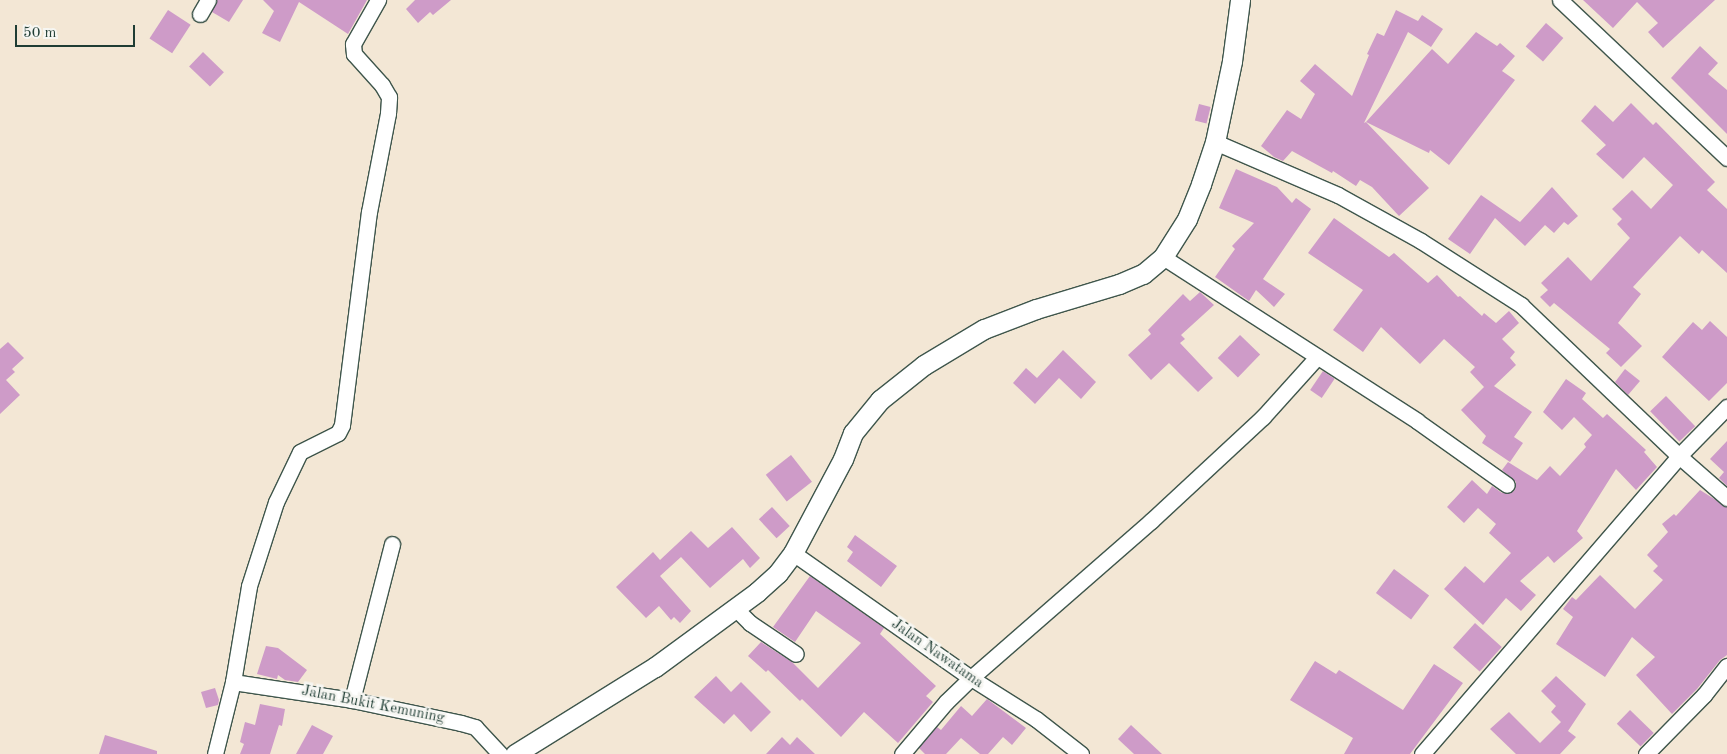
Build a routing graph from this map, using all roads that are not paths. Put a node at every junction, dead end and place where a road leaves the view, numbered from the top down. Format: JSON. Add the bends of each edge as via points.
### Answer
{"nodes":[{"id":1,"x":208,"y":0,"type":"edge"},
{"id":2,"x":378,"y":0,"type":"edge"},
{"id":3,"x":1240,"y":0,"type":"edge"},
{"id":4,"x":1560,"y":0,"type":"edge"},
{"id":5,"x":200,"y":14,"type":"dead end"},
{"id":6,"x":1215,"y":142,"type":"junction"},
{"id":7,"x":1727,"y":158,"type":"edge"},
{"id":8,"x":1163,"y":257,"type":"junction"},
{"id":9,"x":1317,"y":357,"type":"junction"},
{"id":10,"x":1727,"y":407,"type":"edge"},
{"id":11,"x":1679,"y":456,"type":"junction"},
{"id":12,"x":1506,"y":485,"type":"dead end"},
{"id":13,"x":1727,"y":498,"type":"edge"},
{"id":14,"x":392,"y":544,"type":"dead end"},
{"id":15,"x":793,"y":553,"type":"junction"},
{"id":16,"x":734,"y":607,"type":"junction"},
{"id":17,"x":796,"y":654,"type":"dead end"},
{"id":18,"x":1727,"y":666,"type":"edge"},
{"id":19,"x":971,"y":678,"type":"junction"},
{"id":20,"x":233,"y":682,"type":"junction"},
{"id":21,"x":352,"y":700,"type":"junction"},
{"id":22,"x":214,"y":754,"type":"edge"},
{"id":23,"x":500,"y":754,"type":"edge"},
{"id":24,"x":515,"y":754,"type":"edge"},
{"id":25,"x":902,"y":754,"type":"edge"},
{"id":26,"x":1081,"y":754,"type":"edge"},
{"id":27,"x":1422,"y":754,"type":"edge"},
{"id":28,"x":1646,"y":754,"type":"edge"}],
"edges":[{"from":1,"to":5,"type":"street"},
{"from":2,"to":20,"type":"street","via":[[353,44],[354,54],[389,97],[369,212],[342,424],[338,433],[300,452],[276,502],[249,586]]},
{"from":3,"to":6,"type":"street","via":[[1232,61]]},
{"from":4,"to":7,"type":"street"},
{"from":6,"to":8,"type":"street","via":[[1187,219]]},
{"from":6,"to":11,"type":"street","via":[[1338,195],[1474,273],[1521,305]]},
{"from":8,"to":9,"type":"street"},
{"from":8,"to":15,"type":"street","via":[[1143,274],[1036,309],[984,330],[924,364],[880,400],[854,433]]},
{"from":9,"to":12,"type":"street","via":[[1417,421]]},
{"from":9,"to":19,"type":"street","via":[[1263,417],[1151,521]]},
{"from":10,"to":11,"type":"street"},
{"from":11,"to":13,"type":"street"},
{"from":11,"to":27,"type":"street"},
{"from":14,"to":21,"type":"street"},
{"from":15,"to":16,"type":"street","via":[[778,573]]},
{"from":15,"to":19,"type":"street","name":"Jalan Nawatama"},
{"from":16,"to":17,"type":"street","via":[[750,623]]},
{"from":16,"to":24,"type":"street","via":[[655,667]]},
{"from":18,"to":28,"type":"street","via":[[1704,695]]},
{"from":19,"to":25,"type":"street"},
{"from":19,"to":26,"type":"street","name":"Jalan Nawatama","via":[[1036,719]]},
{"from":20,"to":21,"type":"street","name":"Jalan Bukit Kemuning"},
{"from":20,"to":22,"type":"street"},
{"from":21,"to":23,"type":"street","name":"Jalan Bukit Kemuning","via":[[475,727]]}]}
